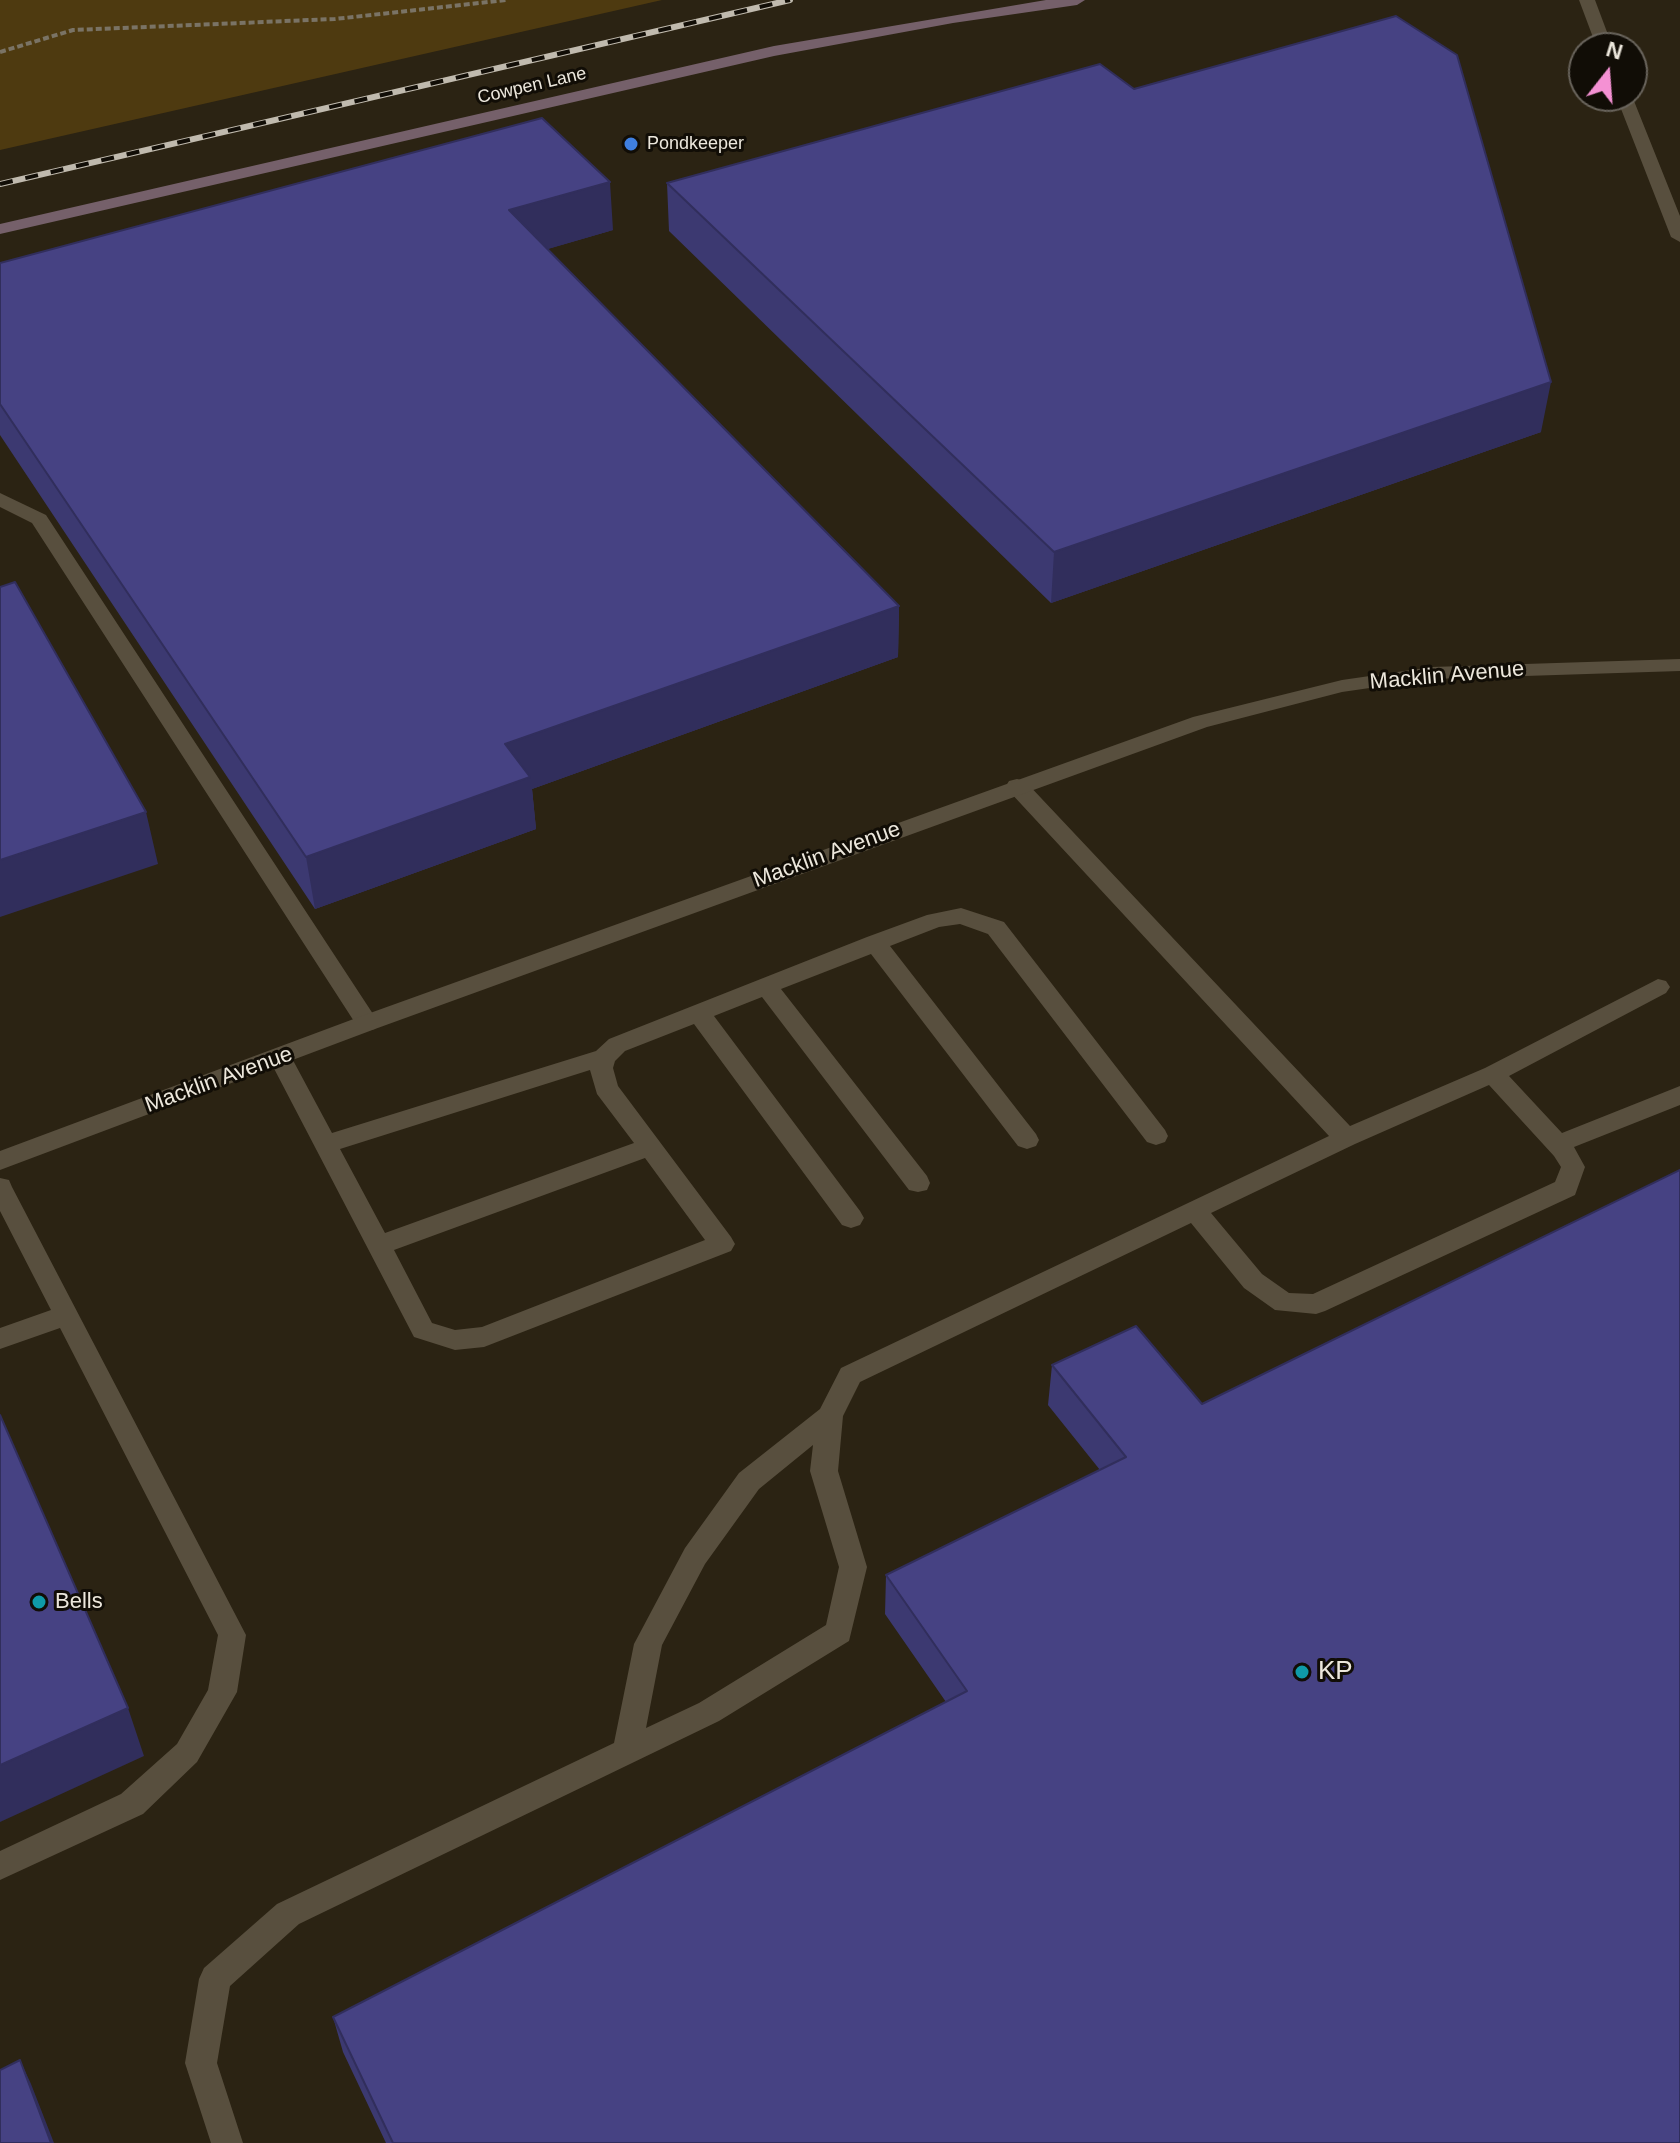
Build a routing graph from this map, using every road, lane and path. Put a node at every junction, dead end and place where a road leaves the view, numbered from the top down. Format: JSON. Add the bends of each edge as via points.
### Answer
{"nodes":[{"id":1,"x":506,"y":0,"type":"edge"},
{"id":2,"x":1077,"y":0,"type":"edge"},
{"id":3,"x":1587,"y":0,"type":"edge"},
{"id":4,"x":1599,"y":32,"type":"edge"},
{"id":5,"x":0,"y":52,"type":"edge"},
{"id":6,"x":1630,"y":112,"type":"edge"},
{"id":7,"x":0,"y":229,"type":"edge"},
{"id":8,"x":1680,"y":237,"type":"edge"},
{"id":9,"x":0,"y":499,"type":"edge"},
{"id":10,"x":1680,"y":665,"type":"edge"},
{"id":11,"x":1017,"y":786,"type":"junction"},
{"id":12,"x":875,"y":943,"type":"junction"},
{"id":13,"x":766,"y":986,"type":"junction"},
{"id":14,"x":1658,"y":987,"type":"dead end"},
{"id":15,"x":699,"y":1013,"type":"junction"},
{"id":16,"x":367,"y":1023,"type":"junction"},
{"id":17,"x":280,"y":1057,"type":"junction"},
{"id":18,"x":604,"y":1057,"type":"junction"},
{"id":19,"x":1493,"y":1074,"type":"junction"},
{"id":20,"x":1680,"y":1095,"type":"edge"},
{"id":21,"x":1156,"y":1136,"type":"dead end"},
{"id":22,"x":1346,"y":1138,"type":"junction"},
{"id":23,"x":1027,"y":1140,"type":"dead end"},
{"id":24,"x":326,"y":1144,"type":"junction"},
{"id":25,"x":1558,"y":1144,"type":"junction"},
{"id":26,"x":650,"y":1147,"type":"junction"},
{"id":27,"x":0,"y":1161,"type":"edge"},
{"id":28,"x":918,"y":1183,"type":"dead end"},
{"id":29,"x":0,"y":1187,"type":"edge"},
{"id":30,"x":1195,"y":1211,"type":"junction"},
{"id":31,"x":851,"y":1218,"type":"dead end"},
{"id":32,"x":379,"y":1245,"type":"junction"},
{"id":33,"x":66,"y":1315,"type":"junction"},
{"id":34,"x":0,"y":1339,"type":"edge"},
{"id":35,"x":830,"y":1416,"type":"junction"},
{"id":36,"x":627,"y":1751,"type":"junction"},
{"id":37,"x":0,"y":1866,"type":"edge"},
{"id":38,"x":227,"y":2143,"type":"edge"}],
"edges":[{"from":1,"to":5,"type":"path","via":[[335,19],[73,30]]},
{"from":2,"to":7,"type":"street","name":"Cowpen Lane","via":[[774,51]]},
{"from":3,"to":4,"type":"street"},
{"from":6,"to":8,"type":"street"},
{"from":9,"to":16,"type":"street","via":[[39,519]]},
{"from":10,"to":11,"type":"street","name":"Macklin Avenue","via":[[1432,673],[1342,686],[1200,722]]},
{"from":11,"to":16,"type":"street","name":"Macklin Avenue"},
{"from":11,"to":22,"type":"street"},
{"from":12,"to":13,"type":"street"},
{"from":12,"to":21,"type":"street","via":[[961,916],[996,928]]},
{"from":12,"to":23,"type":"street"},
{"from":13,"to":15,"type":"street"},
{"from":13,"to":28,"type":"street"},
{"from":14,"to":19,"type":"street"},
{"from":15,"to":18,"type":"street","via":[[617,1045]]},
{"from":15,"to":31,"type":"street"},
{"from":16,"to":17,"type":"street","name":"Macklin Avenue"},
{"from":17,"to":24,"type":"street"},
{"from":17,"to":27,"type":"street","name":"Macklin Avenue"},
{"from":18,"to":24,"type":"street"},
{"from":18,"to":26,"type":"street","via":[[606,1088]]},
{"from":19,"to":22,"type":"street"},
{"from":19,"to":25,"type":"street"},
{"from":20,"to":25,"type":"street"},
{"from":22,"to":30,"type":"street"},
{"from":24,"to":32,"type":"street"},
{"from":25,"to":30,"type":"street","via":[[1573,1167],[1566,1188],[1316,1304],[1284,1303],[1253,1281]]},
{"from":26,"to":32,"type":"street"},
{"from":26,"to":32,"type":"street","via":[[722,1244],[484,1337],[455,1340],[423,1330]]},
{"from":29,"to":33,"type":"street"},
{"from":30,"to":35,"type":"street","via":[[850,1375]]},
{"from":33,"to":34,"type":"street"},
{"from":33,"to":37,"type":"street","via":[[232,1635],[222,1692],[187,1753],[132,1804]]},
{"from":35,"to":36,"type":"street","via":[[749,1481],[695,1556],[648,1644]]},
{"from":35,"to":36,"type":"street","via":[[824,1471],[853,1567],[839,1632],[709,1712]]},
{"from":36,"to":38,"type":"street","via":[[288,1914],[215,1979],[201,2063]]}]}
